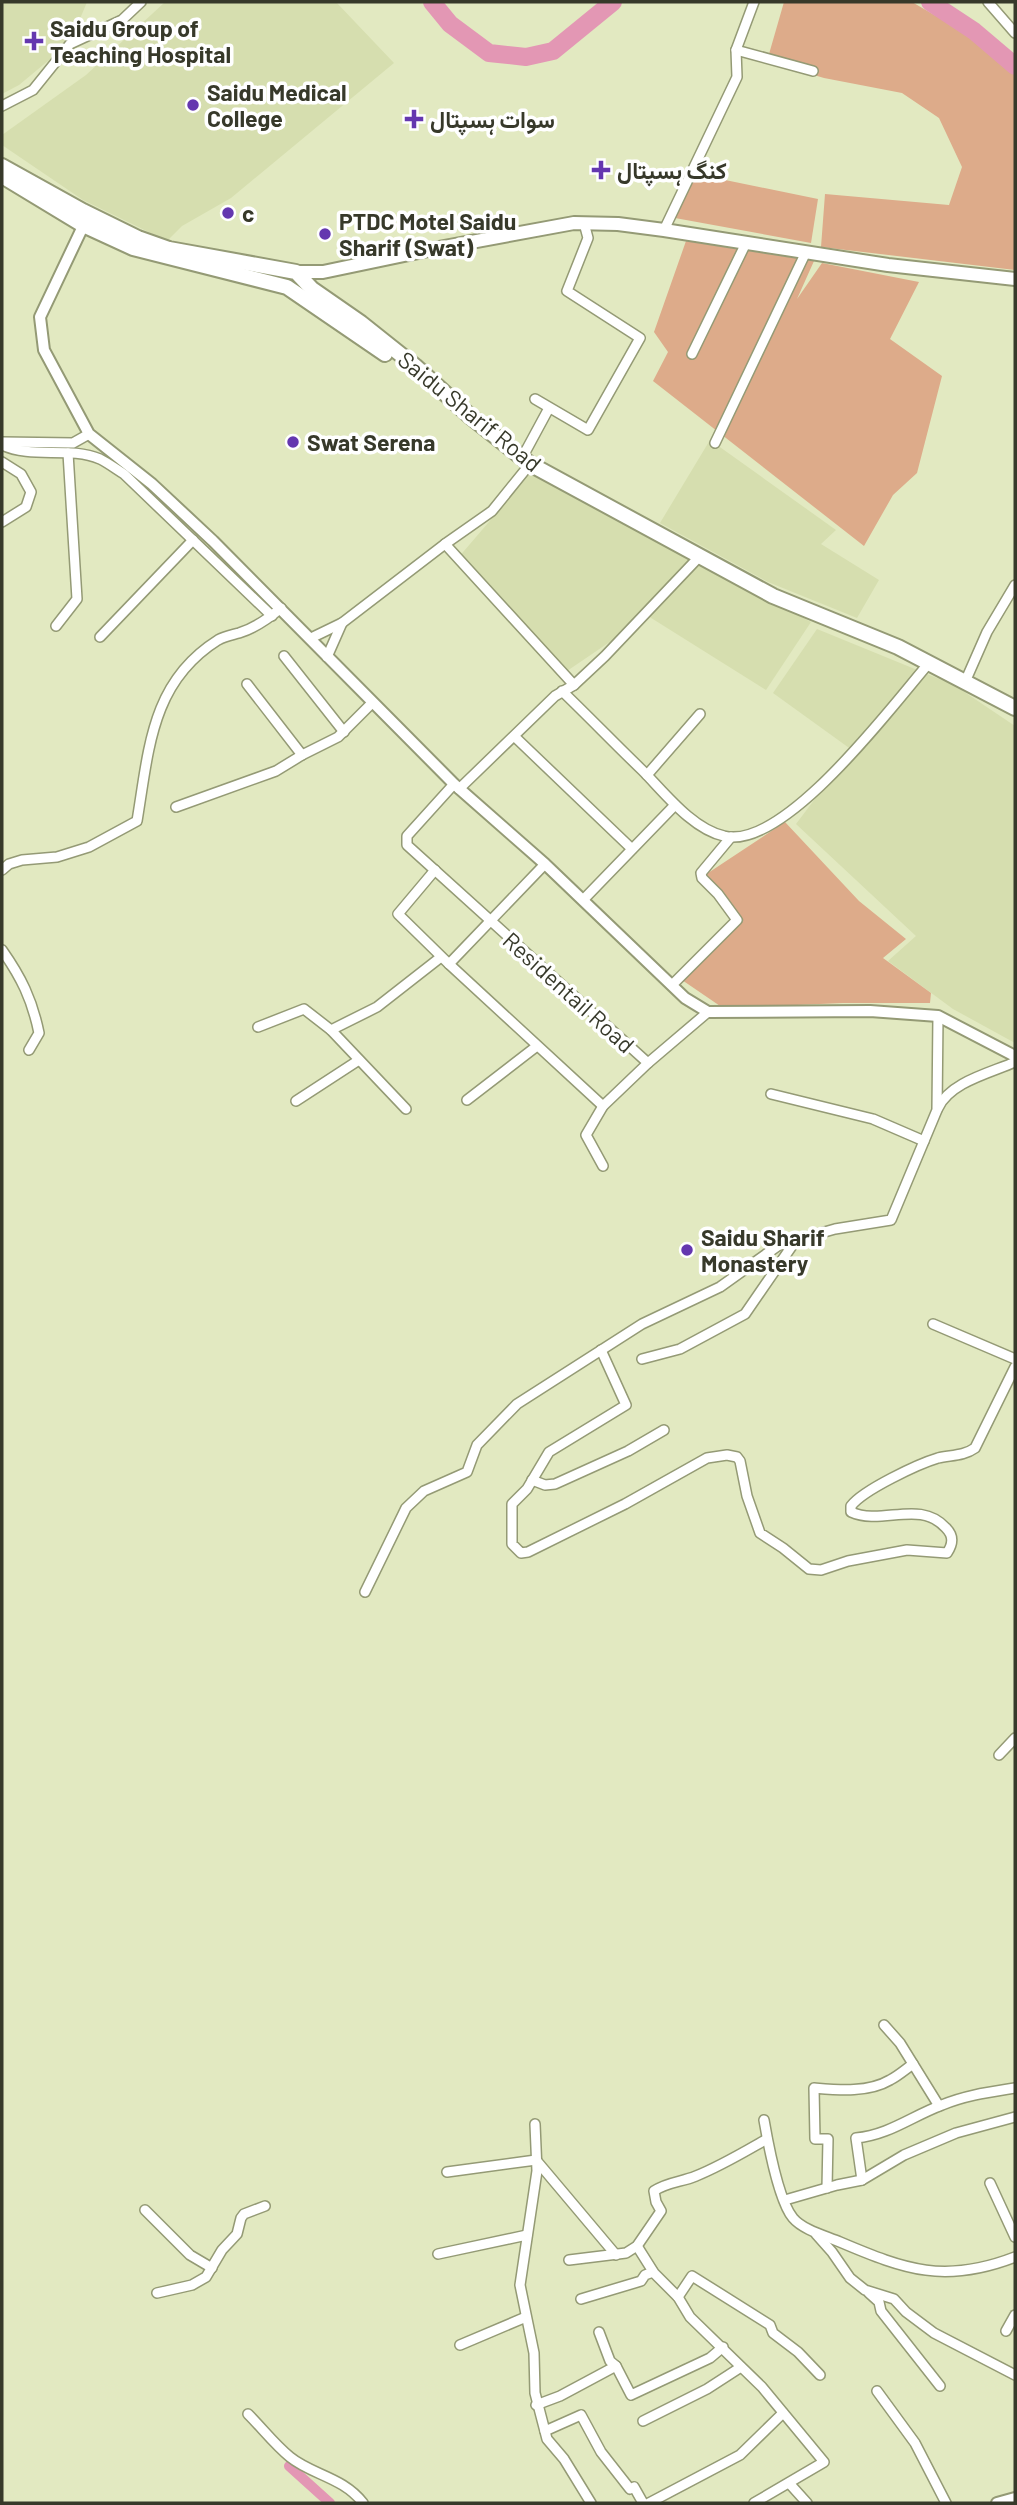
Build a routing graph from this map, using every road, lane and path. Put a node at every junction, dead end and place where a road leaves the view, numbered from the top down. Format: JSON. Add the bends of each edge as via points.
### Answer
{"nodes":[{"id":1,"x":141,"y":2,"type":"edge"},
{"id":2,"x":754,"y":2,"type":"edge"},
{"id":3,"x":988,"y":2,"type":"edge"},
{"id":4,"x":1015,"y":33,"type":"edge"},
{"id":5,"x":736,"y":50,"type":"junction"},
{"id":6,"x":813,"y":71,"type":"dead end"},
{"id":7,"x":2,"y":106,"type":"edge"},
{"id":8,"x":2,"y":166,"type":"edge"},
{"id":9,"x":2,"y":176,"type":"edge"},
{"id":10,"x":86,"y":220,"type":"junction"},
{"id":11,"x":583,"y":223,"type":"junction"},
{"id":12,"x":664,"y":230,"type":"junction"},
{"id":13,"x":746,"y":243,"type":"junction"},
{"id":14,"x":806,"y":252,"type":"junction"},
{"id":15,"x":180,"y":256,"type":"junction"},
{"id":16,"x":296,"y":272,"type":"junction"},
{"id":17,"x":1015,"y":279,"type":"edge"},
{"id":18,"x":287,"y":287,"type":"junction"},
{"id":19,"x":312,"y":289,"type":"junction"},
{"id":20,"x":692,"y":354,"type":"dead end"},
{"id":21,"x":535,"y":399,"type":"dead end"},
{"id":22,"x":549,"y":408,"type":"junction"},
{"id":23,"x":469,"y":420,"type":"junction"},
{"id":24,"x":89,"y":434,"type":"junction"},
{"id":25,"x":2,"y":443,"type":"edge"},
{"id":26,"x":715,"y":443,"type":"dead end"},
{"id":27,"x":68,"y":453,"type":"junction"},
{"id":28,"x":2,"y":462,"type":"edge"},
{"id":29,"x":526,"y":464,"type":"junction"},
{"id":30,"x":2,"y":522,"type":"edge"},
{"id":31,"x":193,"y":540,"type":"junction"},
{"id":32,"x":445,"y":544,"type":"junction"},
{"id":33,"x":699,"y":557,"type":"junction"},
{"id":34,"x":1015,"y":585,"type":"edge"},
{"id":35,"x":277,"y":612,"type":"junction"},
{"id":36,"x":342,"y":623,"type":"junction"},
{"id":37,"x":56,"y":626,"type":"dead end"},
{"id":38,"x":100,"y":637,"type":"dead end"},
{"id":39,"x":311,"y":638,"type":"junction"},
{"id":40,"x":284,"y":656,"type":"dead end"},
{"id":41,"x":327,"y":657,"type":"junction"},
{"id":42,"x":929,"y":663,"type":"junction"},
{"id":43,"x":965,"y":682,"type":"junction"},
{"id":44,"x":247,"y":684,"type":"dead end"},
{"id":45,"x":574,"y":685,"type":"junction"},
{"id":46,"x":562,"y":691,"type":"junction"},
{"id":47,"x":372,"y":703,"type":"junction"},
{"id":48,"x":1015,"y":708,"type":"edge"},
{"id":49,"x":700,"y":714,"type":"dead end"},
{"id":50,"x":344,"y":732,"type":"junction"},
{"id":51,"x":515,"y":737,"type":"junction"},
{"id":52,"x":302,"y":755,"type":"junction"},
{"id":53,"x":647,"y":775,"type":"junction"},
{"id":54,"x":457,"y":786,"type":"junction"},
{"id":55,"x":675,"y":805,"type":"junction"},
{"id":56,"x":176,"y":807,"type":"dead end"},
{"id":57,"x":731,"y":837,"type":"junction"},
{"id":58,"x":632,"y":849,"type":"junction"},
{"id":59,"x":545,"y":863,"type":"junction"},
{"id":60,"x":4,"y":866,"type":"edge"},
{"id":61,"x":435,"y":870,"type":"junction"},
{"id":62,"x":583,"y":900,"type":"junction"},
{"id":63,"x":490,"y":922,"type":"junction"},
{"id":64,"x":2,"y":950,"type":"edge"},
{"id":65,"x":442,"y":957,"type":"junction"},
{"id":66,"x":449,"y":964,"type":"junction"},
{"id":67,"x":672,"y":985,"type":"junction"},
{"id":68,"x":708,"y":1012,"type":"junction"},
{"id":69,"x":938,"y":1016,"type":"junction"},
{"id":70,"x":258,"y":1027,"type":"dead end"},
{"id":71,"x":331,"y":1030,"type":"junction"},
{"id":72,"x":537,"y":1046,"type":"junction"},
{"id":73,"x":29,"y":1050,"type":"dead end"},
{"id":74,"x":1015,"y":1056,"type":"edge"},
{"id":75,"x":359,"y":1060,"type":"junction"},
{"id":76,"x":1015,"y":1062,"type":"edge"},
{"id":77,"x":649,"y":1063,"type":"junction"},
{"id":78,"x":771,"y":1094,"type":"dead end"},
{"id":79,"x":467,"y":1100,"type":"dead end"},
{"id":80,"x":296,"y":1101,"type":"dead end"},
{"id":81,"x":603,"y":1106,"type":"junction"},
{"id":82,"x":406,"y":1109,"type":"dead end"},
{"id":83,"x":937,"y":1110,"type":"junction"},
{"id":84,"x":924,"y":1141,"type":"junction"},
{"id":85,"x":603,"y":1166,"type":"dead end"},
{"id":86,"x":796,"y":1240,"type":"junction"},
{"id":87,"x":933,"y":1324,"type":"dead end"},
{"id":88,"x":601,"y":1350,"type":"junction"},
{"id":89,"x":642,"y":1359,"type":"dead end"},
{"id":90,"x":1015,"y":1359,"type":"edge"},
{"id":91,"x":1015,"y":1367,"type":"edge"},
{"id":92,"x":664,"y":1430,"type":"dead end"},
{"id":93,"x":532,"y":1480,"type":"junction"},
{"id":94,"x":365,"y":1592,"type":"dead end"},
{"id":95,"x":1015,"y":1738,"type":"edge"},
{"id":96,"x":999,"y":1755,"type":"dead end"},
{"id":97,"x":884,"y":2025,"type":"dead end"},
{"id":98,"x":913,"y":2064,"type":"junction"},
{"id":99,"x":1015,"y":2088,"type":"edge"},
{"id":100,"x":939,"y":2106,"type":"junction"},
{"id":101,"x":1015,"y":2117,"type":"edge"},
{"id":102,"x":764,"y":2120,"type":"dead end"},
{"id":103,"x":535,"y":2124,"type":"dead end"},
{"id":104,"x":767,"y":2139,"type":"junction"},
{"id":105,"x":536,"y":2160,"type":"junction"},
{"id":106,"x":447,"y":2172,"type":"dead end"},
{"id":107,"x":862,"y":2180,"type":"junction"},
{"id":108,"x":990,"y":2183,"type":"dead end"},
{"id":109,"x":827,"y":2188,"type":"junction"},
{"id":110,"x":785,"y":2200,"type":"junction"},
{"id":111,"x":265,"y":2206,"type":"dead end"},
{"id":112,"x":145,"y":2210,"type":"dead end"},
{"id":113,"x":813,"y":2231,"type":"junction"},
{"id":114,"x":527,"y":2235,"type":"junction"},
{"id":115,"x":1015,"y":2236,"type":"edge"},
{"id":116,"x":638,"y":2246,"type":"junction"},
{"id":117,"x":439,"y":2255,"type":"dead end"},
{"id":118,"x":616,"y":2255,"type":"junction"},
{"id":119,"x":1015,"y":2257,"type":"edge"},
{"id":120,"x":569,"y":2260,"type":"dead end"},
{"id":121,"x":212,"y":2268,"type":"junction"},
{"id":122,"x":653,"y":2272,"type":"junction"},
{"id":123,"x":865,"y":2290,"type":"junction"},
{"id":124,"x":157,"y":2293,"type":"dead end"},
{"id":125,"x":678,"y":2297,"type":"junction"},
{"id":126,"x":581,"y":2299,"type":"dead end"},
{"id":127,"x":1015,"y":2315,"type":"edge"},
{"id":128,"x":526,"y":2317,"type":"junction"},
{"id":129,"x":1006,"y":2331,"type":"dead end"},
{"id":130,"x":599,"y":2332,"type":"dead end"},
{"id":131,"x":460,"y":2344,"type":"dead end"},
{"id":132,"x":723,"y":2347,"type":"junction"},
{"id":133,"x":615,"y":2366,"type":"junction"},
{"id":134,"x":741,"y":2367,"type":"junction"},
{"id":135,"x":820,"y":2375,"type":"dead end"},
{"id":136,"x":1015,"y":2375,"type":"edge"},
{"id":137,"x":940,"y":2386,"type":"dead end"},
{"id":138,"x":877,"y":2391,"type":"dead end"},
{"id":139,"x":536,"y":2405,"type":"junction"},
{"id":140,"x":783,"y":2413,"type":"junction"},
{"id":141,"x":248,"y":2414,"type":"dead end"},
{"id":142,"x":643,"y":2421,"type":"dead end"},
{"id":143,"x":545,"y":2431,"type":"junction"},
{"id":144,"x":789,"y":2483,"type":"junction"},
{"id":145,"x":1015,"y":2498,"type":"edge"},
{"id":146,"x":363,"y":2503,"type":"edge"},
{"id":147,"x":591,"y":2503,"type":"edge"},
{"id":148,"x":643,"y":2503,"type":"edge"},
{"id":149,"x":649,"y":2503,"type":"edge"},
{"id":150,"x":754,"y":2503,"type":"edge"},
{"id":151,"x":807,"y":2503,"type":"edge"},
{"id":152,"x":946,"y":2503,"type":"edge"},
{"id":153,"x":998,"y":2503,"type":"edge"}],
"edges":[{"from":1,"to":7,"type":"street","via":[[122,20],[70,44],[33,90]]},
{"from":2,"to":5,"type":"street"},
{"from":3,"to":4,"type":"street"},
{"from":5,"to":6,"type":"street"},
{"from":5,"to":12,"type":"street","via":[[737,77]]},
{"from":8,"to":10,"type":"main road"},
{"from":9,"to":10,"type":"main road"},
{"from":10,"to":15,"type":"main road","via":[[133,248]]},
{"from":10,"to":24,"type":"street","via":[[40,317],[44,350]]},
{"from":11,"to":12,"type":"main road"},
{"from":11,"to":16,"type":"main road","via":[[323,272]]},
{"from":11,"to":22,"type":"street","via":[[588,238],[568,291],[640,338],[588,430]]},
{"from":12,"to":13,"type":"main road"},
{"from":13,"to":14,"type":"main road"},
{"from":13,"to":20,"type":"street"},
{"from":14,"to":17,"type":"main road"},
{"from":14,"to":26,"type":"street"},
{"from":15,"to":16,"type":"main road"},
{"from":15,"to":18,"type":"main road"},
{"from":16,"to":19,"type":"main road","name":"Saidu Sharif Road"},
{"from":18,"to":19,"type":"main road"},
{"from":18,"to":23,"type":"main road","via":[[394,360]]},
{"from":19,"to":23,"type":"main road","name":"Saidu Sharif Road","via":[[404,358]]},
{"from":21,"to":22,"type":"street"},
{"from":22,"to":29,"type":"street"},
{"from":23,"to":29,"type":"main road"},
{"from":24,"to":25,"type":"street","via":[[73,443]]},
{"from":24,"to":35,"type":"street","via":[[152,484]]},
{"from":25,"to":27,"type":"street","via":[[13,451]]},
{"from":27,"to":31,"type":"street","via":[[99,459],[124,474]]},
{"from":27,"to":37,"type":"street","via":[[77,599]]},
{"from":28,"to":30,"type":"street","via":[[20,474],[31,492],[26,507]]},
{"from":29,"to":32,"type":"street","via":[[492,511]]},
{"from":29,"to":33,"type":"main road"},
{"from":31,"to":35,"type":"street"},
{"from":31,"to":38,"type":"street"},
{"from":32,"to":36,"type":"street"},
{"from":32,"to":45,"type":"street"},
{"from":33,"to":42,"type":"main road","via":[[773,596]]},
{"from":33,"to":45,"type":"street"},
{"from":34,"to":43,"type":"street"},
{"from":35,"to":39,"type":"street"},
{"from":35,"to":60,"type":"street","via":[[205,649],[187,664],[166,693],[137,821],[89,847]]},
{"from":36,"to":39,"type":"street"},
{"from":36,"to":41,"type":"street"},
{"from":39,"to":41,"type":"street"},
{"from":40,"to":50,"type":"street"},
{"from":41,"to":47,"type":"street"},
{"from":42,"to":43,"type":"main road"},
{"from":42,"to":57,"type":"street","via":[[807,800],[770,826]]},
{"from":43,"to":48,"type":"main road"},
{"from":44,"to":52,"type":"street"},
{"from":45,"to":46,"type":"street"},
{"from":46,"to":51,"type":"street"},
{"from":46,"to":53,"type":"street"},
{"from":47,"to":50,"type":"street"},
{"from":47,"to":54,"type":"street"},
{"from":49,"to":53,"type":"street"},
{"from":50,"to":52,"type":"street"},
{"from":51,"to":54,"type":"street"},
{"from":51,"to":58,"type":"street"},
{"from":52,"to":56,"type":"street","via":[[276,771]]},
{"from":53,"to":55,"type":"street"},
{"from":54,"to":59,"type":"street"},
{"from":54,"to":61,"type":"street","name":"Residentail Road","via":[[406,841]]},
{"from":55,"to":57,"type":"street","via":[[708,830]]},
{"from":55,"to":58,"type":"street"},
{"from":57,"to":67,"type":"street","via":[[701,873],[737,920]]},
{"from":58,"to":62,"type":"street"},
{"from":59,"to":62,"type":"street"},
{"from":59,"to":63,"type":"street"},
{"from":61,"to":63,"type":"street","name":"Residentail Road"},
{"from":61,"to":65,"type":"street","via":[[398,914]]},
{"from":62,"to":67,"type":"street"},
{"from":63,"to":66,"type":"street"},
{"from":63,"to":77,"type":"street","name":"Residentail Road"},
{"from":64,"to":73,"type":"street","via":[[23,981],[35,1015],[39,1033]]},
{"from":65,"to":66,"type":"street"},
{"from":65,"to":71,"type":"street","via":[[377,1007]]},
{"from":66,"to":72,"type":"street"},
{"from":67,"to":68,"type":"street"},
{"from":68,"to":69,"type":"street","via":[[870,1011]]},
{"from":68,"to":77,"type":"street"},
{"from":69,"to":74,"type":"street"},
{"from":69,"to":83,"type":"street"},
{"from":70,"to":71,"type":"street","via":[[304,1009]]},
{"from":71,"to":75,"type":"street"},
{"from":72,"to":79,"type":"street"},
{"from":72,"to":81,"type":"street"},
{"from":75,"to":80,"type":"street"},
{"from":75,"to":82,"type":"street"},
{"from":76,"to":83,"type":"street","via":[[953,1090],[942,1098]]},
{"from":77,"to":81,"type":"street"},
{"from":78,"to":84,"type":"street","via":[[873,1119]]},
{"from":81,"to":85,"type":"street","via":[[586,1135]]},
{"from":83,"to":84,"type":"street"},
{"from":84,"to":86,"type":"street","via":[[891,1220]]},
{"from":86,"to":88,"type":"street","via":[[779,1245],[720,1287],[642,1324]]},
{"from":86,"to":89,"type":"street","via":[[745,1314],[680,1349]]},
{"from":87,"to":90,"type":"street"},
{"from":88,"to":93,"type":"street","via":[[626,1405],[549,1452]]},
{"from":88,"to":94,"type":"street","via":[[517,1404],[477,1445],[467,1472],[424,1491],[406,1508]]},
{"from":91,"to":93,"type":"street","via":[[975,1448],[902,1474],[850,1506],[851,1512],[861,1515],[936,1518],[952,1538],[947,1553],[907,1550],[810,1569],[760,1534],[740,1461],[727,1455],[707,1458],[625,1504],[521,1553],[512,1544],[511,1509]]},
{"from":92,"to":93,"type":"street","via":[[555,1484]]},
{"from":95,"to":96,"type":"street"},
{"from":97,"to":98,"type":"street"},
{"from":98,"to":100,"type":"street"},
{"from":98,"to":109,"type":"street","via":[[889,2081],[857,2090],[814,2088],[815,2140],[828,2139]]},
{"from":99,"to":100,"type":"street","via":[[972,2094]]},
{"from":100,"to":107,"type":"street","via":[[880,2134],[856,2138]]},
{"from":101,"to":107,"type":"street","via":[[956,2133],[904,2155]]},
{"from":102,"to":104,"type":"street"},
{"from":103,"to":105,"type":"street"},
{"from":104,"to":110,"type":"street"},
{"from":104,"to":116,"type":"street","via":[[700,2175],[654,2191],[662,2211]]},
{"from":105,"to":106,"type":"street"},
{"from":105,"to":114,"type":"street"},
{"from":105,"to":118,"type":"street"},
{"from":107,"to":109,"type":"street"},
{"from":108,"to":115,"type":"street"},
{"from":109,"to":110,"type":"street"},
{"from":110,"to":113,"type":"street","via":[[793,2218]]},
{"from":111,"to":121,"type":"street","via":[[244,2214],[237,2234]]},
{"from":112,"to":121,"type":"street","via":[[190,2255]]},
{"from":113,"to":119,"type":"street","via":[[890,2263],[925,2272],[989,2267]]},
{"from":113,"to":123,"type":"street"},
{"from":114,"to":117,"type":"street"},
{"from":114,"to":128,"type":"street","via":[[520,2285]]},
{"from":116,"to":118,"type":"street"},
{"from":116,"to":122,"type":"street"},
{"from":118,"to":120,"type":"street"},
{"from":121,"to":124,"type":"street","via":[[192,2285]]},
{"from":122,"to":125,"type":"street"},
{"from":122,"to":126,"type":"street","via":[[641,2281]]},
{"from":123,"to":136,"type":"street","via":[[894,2299],[934,2333]]},
{"from":123,"to":137,"type":"street","via":[[879,2302],[881,2311]]},
{"from":125,"to":132,"type":"street","via":[[690,2317]]},
{"from":125,"to":135,"type":"street","via":[[692,2276],[770,2325],[773,2333]]},
{"from":127,"to":129,"type":"street"},
{"from":128,"to":131,"type":"street"},
{"from":128,"to":139,"type":"street","via":[[534,2353]]},
{"from":130,"to":133,"type":"street"},
{"from":132,"to":133,"type":"street","via":[[710,2358],[631,2395]]},
{"from":132,"to":134,"type":"street"},
{"from":133,"to":139,"type":"street"},
{"from":134,"to":140,"type":"street"},
{"from":134,"to":142,"type":"street"},
{"from":138,"to":152,"type":"street","via":[[915,2443]]},
{"from":139,"to":143,"type":"street"},
{"from":140,"to":144,"type":"street","via":[[824,2462]]},
{"from":140,"to":149,"type":"street","via":[[740,2455]]},
{"from":141,"to":146,"type":"street","via":[[291,2458],[330,2477]]},
{"from":143,"to":147,"type":"street"},
{"from":143,"to":148,"type":"street","via":[[581,2415],[601,2452]]},
{"from":144,"to":150,"type":"street"},
{"from":144,"to":151,"type":"street"},
{"from":145,"to":153,"type":"street"}]}
